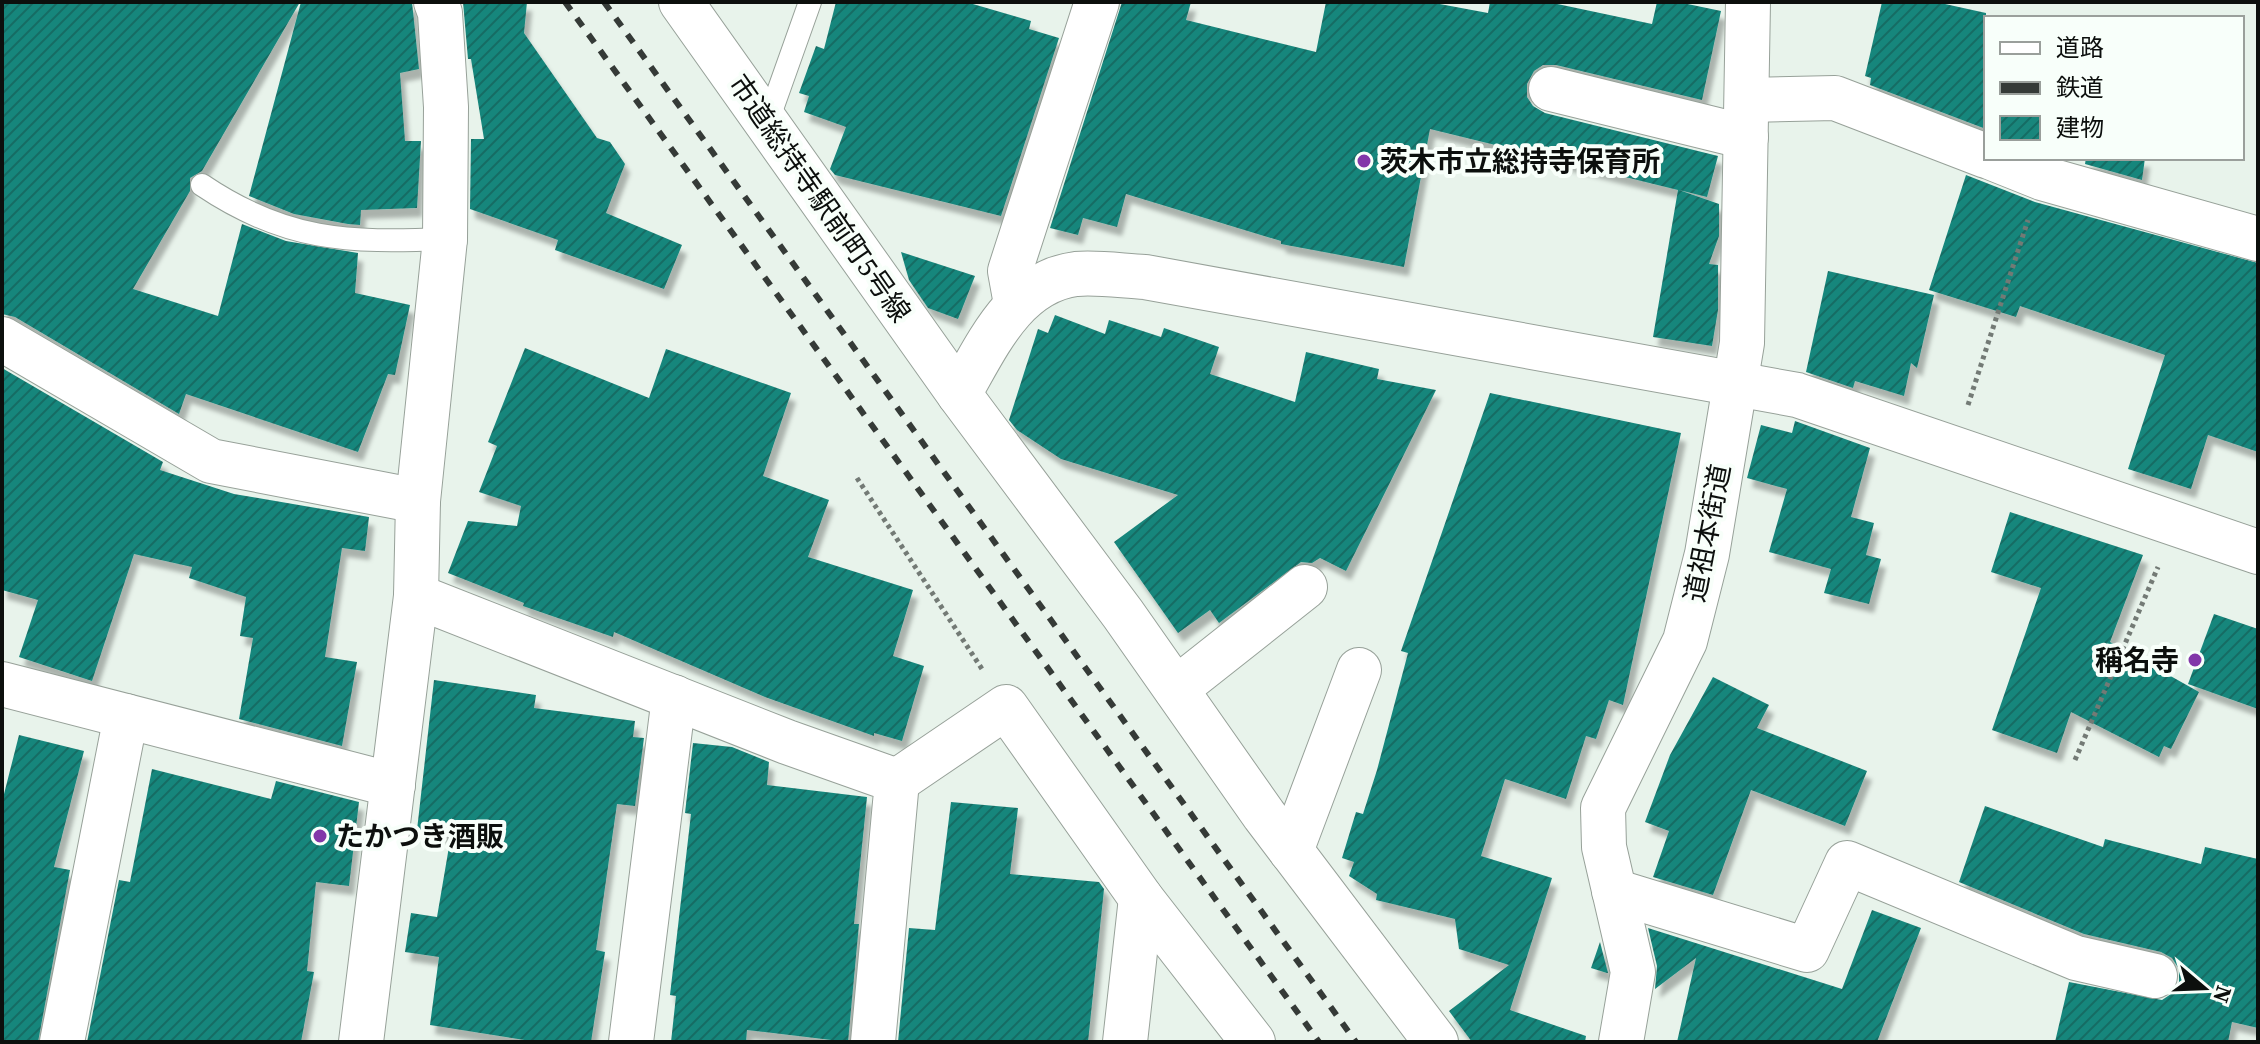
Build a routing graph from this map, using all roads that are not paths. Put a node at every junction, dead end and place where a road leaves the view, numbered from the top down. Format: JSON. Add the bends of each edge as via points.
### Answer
{"nodes":[{"id":1,"x":436,"y":2,"type":"edge"},
{"id":2,"x":681,"y":2,"type":"edge"},
{"id":3,"x":810,"y":2,"type":"edge"},
{"id":4,"x":1748,"y":2,"type":"edge"},
{"id":5,"x":1091,"y":4,"type":"edge"},
{"id":6,"x":1551,"y":89,"type":"dead end"},
{"id":7,"x":1746,"y":118,"type":"junction"},
{"id":8,"x":767,"y":123,"type":"junction"},
{"id":9,"x":1984,"y":155,"type":"edge"},
{"id":10,"x":1997,"y":160,"type":"edge"},
{"id":11,"x":202,"y":185,"type":"dead end"},
{"id":12,"x":445,"y":239,"type":"junction"},
{"id":13,"x":2258,"y":239,"type":"edge"},
{"id":14,"x":1016,"y":304,"type":"junction"},
{"id":15,"x":2,"y":339,"type":"edge"},
{"id":16,"x":1735,"y":383,"type":"junction"},
{"id":17,"x":959,"y":394,"type":"junction"},
{"id":18,"x":418,"y":501,"type":"junction"},
{"id":19,"x":2258,"y":552,"type":"edge"},
{"id":20,"x":1305,"y":587,"type":"dead end"},
{"id":21,"x":416,"y":596,"type":"junction"},
{"id":22,"x":1359,"y":670,"type":"dead end"},
{"id":23,"x":2,"y":684,"type":"edge"},
{"id":24,"x":1176,"y":689,"type":"junction"},
{"id":25,"x":674,"y":697,"type":"junction"},
{"id":26,"x":126,"y":716,"type":"junction"},
{"id":27,"x":897,"y":781,"type":"junction"},
{"id":28,"x":393,"y":785,"type":"junction"},
{"id":29,"x":1291,"y":851,"type":"junction"},
{"id":30,"x":1614,"y":891,"type":"junction"},
{"id":31,"x":1141,"y":898,"type":"junction"},
{"id":32,"x":2155,"y":976,"type":"dead end"},
{"id":33,"x":62,"y":1042,"type":"edge"},
{"id":34,"x":361,"y":1042,"type":"edge"},
{"id":35,"x":631,"y":1042,"type":"edge"},
{"id":36,"x":873,"y":1042,"type":"edge"},
{"id":37,"x":1125,"y":1042,"type":"edge"},
{"id":38,"x":1253,"y":1042,"type":"edge"},
{"id":39,"x":1436,"y":1042,"type":"edge"},
{"id":40,"x":1621,"y":1042,"type":"edge"}],
"edges":[{"from":1,"to":12,"type":"street","via":[[446,107]]},
{"from":2,"to":8,"type":"street","name":"市道総持寺駅前町5号線"},
{"from":3,"to":8,"type":"lane"},
{"from":4,"to":7,"type":"street","name":"道祖本街道"},
{"from":5,"to":14,"type":"street","via":[[1010,271]]},
{"from":6,"to":7,"type":"street"},
{"from":7,"to":9,"type":"street","via":[[1835,98]]},
{"from":7,"to":16,"type":"street","name":"道祖本街道","via":[[1742,343]]},
{"from":8,"to":17,"type":"street","name":"市道総持寺駅前町5号線"},
{"from":10,"to":13,"type":"street","via":[[2042,178]]},
{"from":11,"to":12,"type":"lane","via":[[275,226],[363,242]]},
{"from":12,"to":18,"type":"street"},
{"from":14,"to":16,"type":"street","via":[[1040,284],[1076,274],[1145,277]]},
{"from":14,"to":17,"type":"street"},
{"from":15,"to":18,"type":"street","via":[[211,461]]},
{"from":16,"to":19,"type":"street","via":[[1797,395],[1955,446]]},
{"from":16,"to":30,"type":"street","name":"道祖本街道","via":[[1707,554],[1685,641],[1603,808],[1604,847]]},
{"from":17,"to":24,"type":"street","name":"市道総持寺駅前町5号線"},
{"from":18,"to":21,"type":"street"},
{"from":20,"to":24,"type":"street"},
{"from":21,"to":25,"type":"street"},
{"from":21,"to":28,"type":"street"},
{"from":22,"to":29,"type":"street"},
{"from":23,"to":26,"type":"street"},
{"from":24,"to":29,"type":"street","name":"市道総持寺駅前町5号線"},
{"from":25,"to":27,"type":"street"},
{"from":25,"to":35,"type":"street"},
{"from":26,"to":28,"type":"street"},
{"from":26,"to":33,"type":"street"},
{"from":27,"to":31,"type":"street","via":[[1006,707]]},
{"from":27,"to":36,"type":"street"},
{"from":28,"to":34,"type":"street"},
{"from":29,"to":39,"type":"street","name":"市道総持寺駅前町5号線"},
{"from":30,"to":32,"type":"street","via":[[1807,950],[1847,863],[2076,958]]},
{"from":30,"to":40,"type":"street","name":"道祖本街道","via":[[1633,972]]},
{"from":31,"to":37,"type":"street"},
{"from":31,"to":38,"type":"street"}]}
